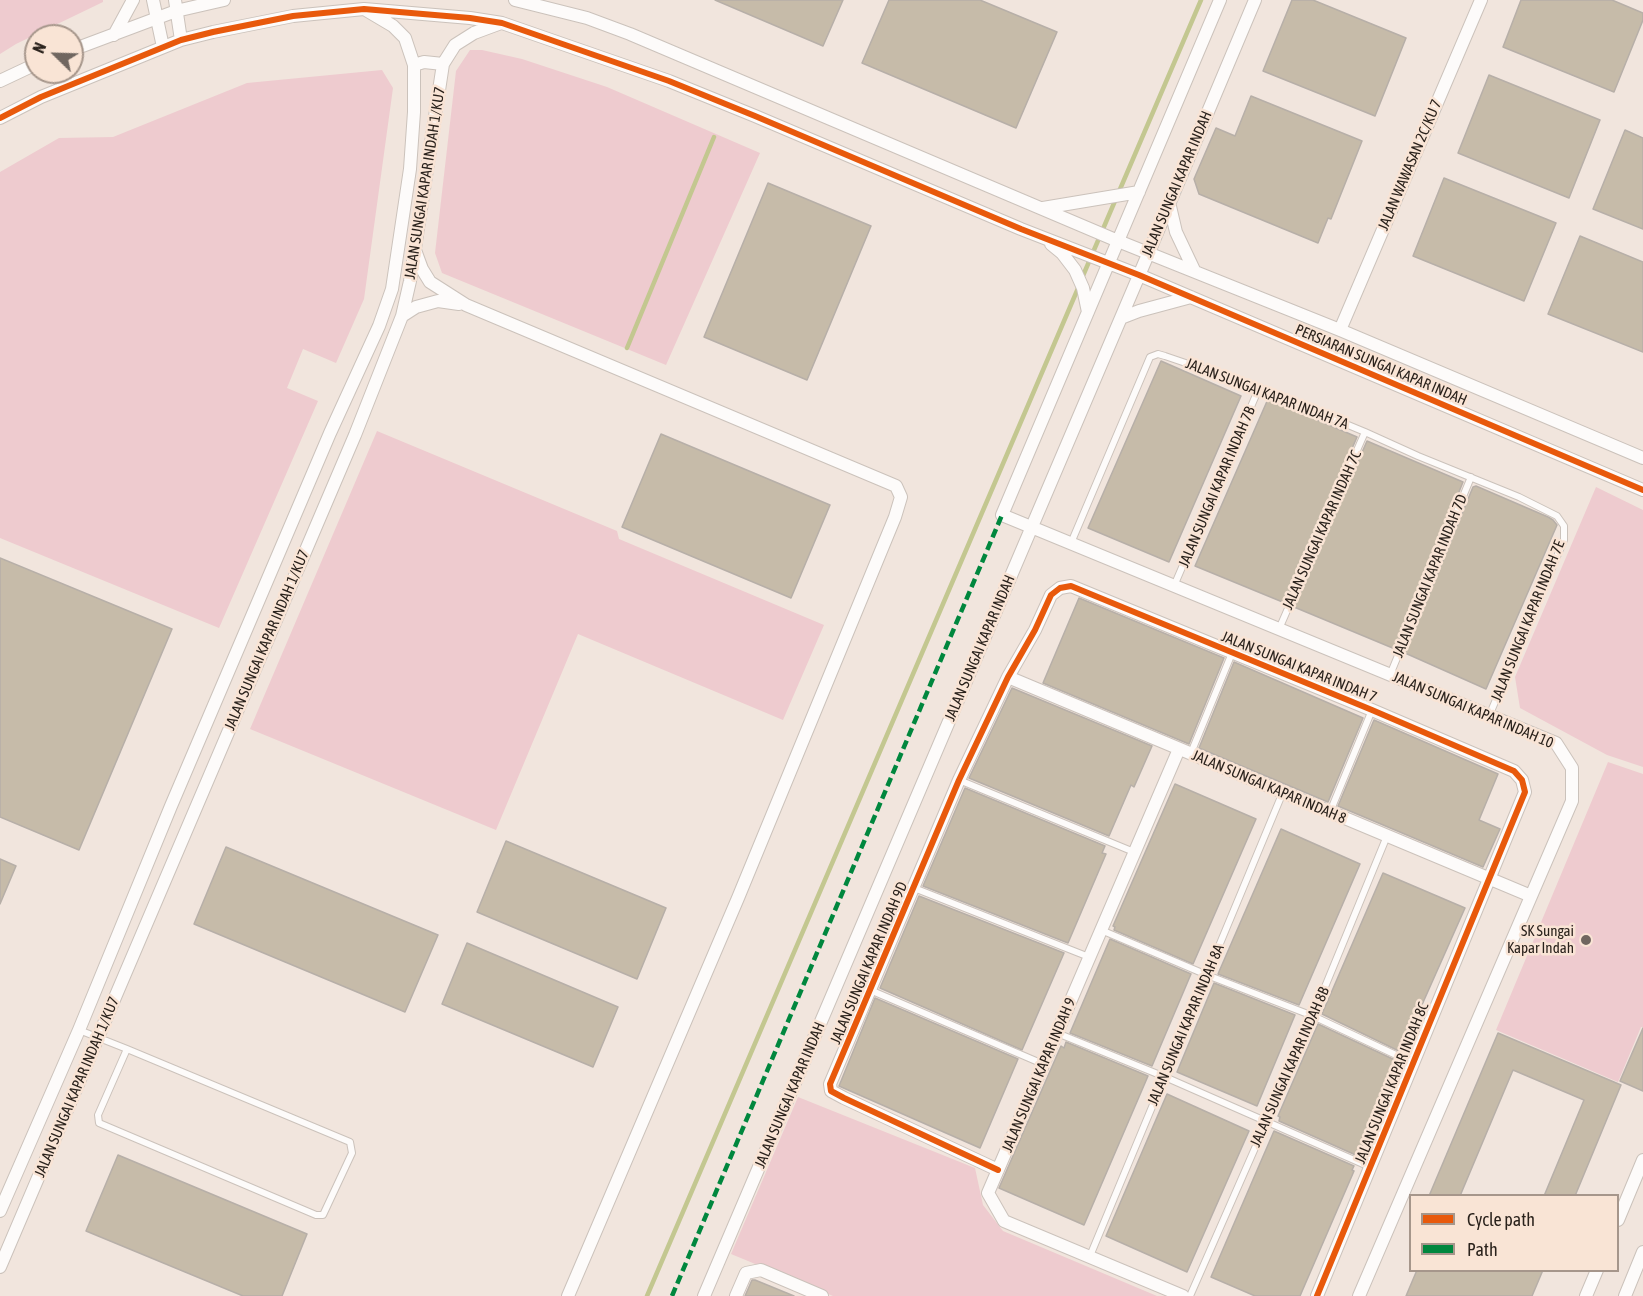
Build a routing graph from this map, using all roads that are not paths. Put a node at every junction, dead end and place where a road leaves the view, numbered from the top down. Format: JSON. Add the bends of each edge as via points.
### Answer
{"nodes":[{"id":1,"x":133,"y":0,"type":"edge"},
{"id":2,"x":153,"y":0,"type":"edge"},
{"id":3,"x":224,"y":0,"type":"edge"},
{"id":4,"x":515,"y":0,"type":"edge"},
{"id":5,"x":1220,"y":0,"type":"edge"},
{"id":6,"x":1255,"y":0,"type":"edge"},
{"id":7,"x":1481,"y":0,"type":"edge"},
{"id":8,"x":176,"y":6,"type":"edge"},
{"id":9,"x":364,"y":9,"type":"junction"},
{"id":10,"x":157,"y":19,"type":"junction"},
{"id":11,"x":502,"y":23,"type":"junction"},
{"id":12,"x":114,"y":35,"type":"junction"},
{"id":13,"x":181,"y":40,"type":"junction"},
{"id":14,"x":84,"y":46,"type":"edge"},
{"id":15,"x":163,"y":47,"type":"junction"},
{"id":16,"x":443,"y":64,"type":"junction"},
{"id":17,"x":414,"y":65,"type":"junction"},
{"id":18,"x":24,"y":70,"type":"edge"},
{"id":19,"x":0,"y":81,"type":"edge"},
{"id":20,"x":0,"y":118,"type":"edge"},
{"id":21,"x":1139,"y":192,"type":"junction"},
{"id":22,"x":1169,"y":202,"type":"junction"},
{"id":23,"x":1042,"y":208,"type":"junction"},
{"id":24,"x":1042,"y":237,"type":"junction"},
{"id":25,"x":1113,"y":239,"type":"junction"},
{"id":26,"x":415,"y":250,"type":"junction"},
{"id":27,"x":1149,"y":252,"type":"junction"},
{"id":28,"x":1104,"y":261,"type":"junction"},
{"id":29,"x":1194,"y":270,"type":"junction"},
{"id":30,"x":1139,"y":275,"type":"junction"},
{"id":31,"x":1191,"y":297,"type":"junction"},
{"id":32,"x":466,"y":305,"type":"junction"},
{"id":33,"x":1088,"y":312,"type":"junction"},
{"id":34,"x":402,"y":316,"type":"junction"},
{"id":35,"x":1121,"y":318,"type":"junction"},
{"id":36,"x":1340,"y":330,"type":"junction"},
{"id":37,"x":1259,"y":388,"type":"junction"},
{"id":38,"x":1365,"y":432,"type":"junction"},
{"id":39,"x":1643,"y":458,"type":"edge"},
{"id":40,"x":1471,"y":477,"type":"junction"},
{"id":41,"x":1643,"y":490,"type":"edge"},
{"id":42,"x":1564,"y":526,"type":"joint"},
{"id":43,"x":1032,"y":527,"type":"junction"},
{"id":44,"x":1071,"y":543,"type":"junction"},
{"id":45,"x":1174,"y":586,"type":"junction"},
{"id":46,"x":1279,"y":629,"type":"junction"},
{"id":47,"x":1232,"y":653,"type":"junction"},
{"id":48,"x":1390,"y":675,"type":"junction"},
{"id":49,"x":1008,"y":677,"type":"junction"},
{"id":50,"x":1372,"y":710,"type":"junction"},
{"id":51,"x":1489,"y":716,"type":"junction"},
{"id":52,"x":1185,"y":751,"type":"junction"},
{"id":53,"x":958,"y":780,"type":"junction"},
{"id":54,"x":1283,"y":792,"type":"junction"},
{"id":55,"x":1330,"y":812,"type":"junction"},
{"id":56,"x":1387,"y":836,"type":"junction"},
{"id":57,"x":1134,"y":852,"type":"junction"},
{"id":58,"x":1489,"y":878,"type":"junction"},
{"id":59,"x":914,"y":888,"type":"junction"},
{"id":60,"x":1531,"y":896,"type":"junction"},
{"id":61,"x":1101,"y":930,"type":"junction"},
{"id":62,"x":1089,"y":957,"type":"junction"},
{"id":63,"x":1207,"y":975,"type":"junction"},
{"id":64,"x":870,"y":990,"type":"junction"},
{"id":65,"x":1313,"y":1016,"type":"junction"},
{"id":66,"x":79,"y":1030,"type":"junction"},
{"id":67,"x":1056,"y":1033,"type":"junction"},
{"id":68,"x":98,"y":1038,"type":"junction"},
{"id":69,"x":127,"y":1049,"type":"junction"},
{"id":70,"x":1413,"y":1063,"type":"junction"},
{"id":71,"x":1044,"y":1064,"type":"junction"},
{"id":72,"x":1165,"y":1077,"type":"junction"},
{"id":73,"x":1266,"y":1121,"type":"junction"},
{"id":74,"x":1643,"y":1160,"type":"edge"},
{"id":75,"x":1370,"y":1167,"type":"junction"},
{"id":76,"x":998,"y":1170,"type":"junction"},
{"id":77,"x":0,"y":1211,"type":"edge"},
{"id":78,"x":1619,"y":1215,"type":"edge"},
{"id":79,"x":1643,"y":1252,"type":"edge"},
{"id":80,"x":1090,"y":1257,"type":"junction"},
{"id":81,"x":0,"y":1267,"type":"edge"},
{"id":82,"x":1595,"y":1272,"type":"edge"},
{"id":83,"x":568,"y":1296,"type":"edge"},
{"id":84,"x":704,"y":1296,"type":"edge"},
{"id":85,"x":736,"y":1296,"type":"edge"},
{"id":86,"x":822,"y":1296,"type":"edge"},
{"id":87,"x":1183,"y":1296,"type":"edge"},
{"id":88,"x":1190,"y":1296,"type":"edge"},
{"id":89,"x":1317,"y":1296,"type":"edge"},
{"id":90,"x":1359,"y":1296,"type":"edge"},
{"id":91,"x":1586,"y":1296,"type":"edge"},
{"id":92,"x":1624,"y":1296,"type":"edge"}],
"edges":[{"from":1,"to":12,"type":"street"},
{"from":2,"to":10,"type":"street"},
{"from":3,"to":8,"type":"street"},
{"from":4,"to":23,"type":"street","name":"PERSIARAN SUNGAI KAPAR INDAH","via":[[630,34]]},
{"from":5,"to":21,"type":"street"},
{"from":6,"to":22,"type":"street","name":"JALAN SUNGAI KAPAR INDAH"},
{"from":7,"to":36,"type":"street","name":"JALAN WAWASAN 2C/KU 7"},
{"from":8,"to":10,"type":"street"},
{"from":8,"to":13,"type":"street"},
{"from":9,"to":11,"type":"street","name":"PERSIARAN SUNGAI KAPAR INDAH"},
{"from":9,"to":13,"type":"street","name":"PERSIARAN SUNGAI KAPAR INDAH","via":[[292,16]]},
{"from":9,"to":17,"type":"street","name":"JALAN SUNGAI KAPAR INDAH 1/KU7","via":[[405,38]]},
{"from":10,"to":12,"type":"street"},
{"from":10,"to":15,"type":"street"},
{"from":11,"to":16,"type":"street","name":"JALAN SUNGAI KAPAR INDAH 1/KU7","via":[[454,45]]},
{"from":11,"to":24,"type":"street","name":"PERSIARAN SUNGAI KAPAR INDAH","via":[[669,81]]},
{"from":12,"to":14,"type":"street"},
{"from":13,"to":15,"type":"street","name":"PERSIARAN SUNGAI KAPAR INDAH"},
{"from":15,"to":20,"type":"street","name":"PERSIARAN SUNGAI KAPAR INDAH","via":[[41,96]]},
{"from":16,"to":17,"type":"street"},
{"from":16,"to":26,"type":"street","name":"JALAN SUNGAI KAPAR INDAH 1/KU7"},
{"from":17,"to":66,"type":"street","name":"JALAN SUNGAI KAPAR INDAH 1/KU7","via":[[410,169],[392,289]]},
{"from":18,"to":19,"type":"street"},
{"from":21,"to":23,"type":"street"},
{"from":21,"to":25,"type":"street"},
{"from":22,"to":27,"type":"street","name":"JALAN SUNGAI KAPAR INDAH"},
{"from":22,"to":29,"type":"street","via":[[1176,232]]},
{"from":23,"to":25,"type":"street","name":"PERSIARAN SUNGAI KAPAR INDAH"},
{"from":24,"to":28,"type":"street","name":"PERSIARAN SUNGAI KAPAR INDAH"},
{"from":24,"to":33,"type":"street","via":[[1075,270]]},
{"from":25,"to":27,"type":"street","name":"PERSIARAN SUNGAI KAPAR INDAH"},
{"from":25,"to":28,"type":"street"},
{"from":26,"to":32,"type":"street","via":[[430,282]]},
{"from":26,"to":34,"type":"street","name":"JALAN SUNGAI KAPAR INDAH 1/KU7"},
{"from":27,"to":29,"type":"street","name":"PERSIARAN SUNGAI KAPAR INDAH"},
{"from":27,"to":30,"type":"street","name":"JALAN SUNGAI KAPAR INDAH"},
{"from":28,"to":30,"type":"street","name":"PERSIARAN SUNGAI KAPAR INDAH"},
{"from":28,"to":33,"type":"street"},
{"from":29,"to":36,"type":"street","name":"PERSIARAN SUNGAI KAPAR INDAH"},
{"from":30,"to":31,"type":"street","name":"PERSIARAN SUNGAI KAPAR INDAH"},
{"from":30,"to":35,"type":"street","name":"JALAN SUNGAI KAPAR INDAH"},
{"from":31,"to":35,"type":"street"},
{"from":31,"to":41,"type":"street","name":"PERSIARAN SUNGAI KAPAR INDAH"},
{"from":32,"to":34,"type":"street","via":[[438,301]]},
{"from":32,"to":83,"type":"street","via":[[896,486],[901,497],[738,898]]},
{"from":33,"to":43,"type":"street","name":"JALAN SUNGAI KAPAR INDAH 10","via":[[1002,515]]},
{"from":34,"to":68,"type":"street","name":"JALAN SUNGAI KAPAR INDAH 1/KU7","via":[[356,435]]},
{"from":35,"to":43,"type":"street","name":"JALAN SUNGAI KAPAR INDAH"},
{"from":36,"to":39,"type":"street","name":"PERSIARAN SUNGAI KAPAR INDAH"},
{"from":37,"to":38,"type":"lane","name":"JALAN SUNGAI KAPAR INDAH 7A"},
{"from":37,"to":44,"type":"lane","name":"JALAN SUNGAI KAPAR INDAH 7A","via":[[1158,354],[1150,357]]},
{"from":37,"to":45,"type":"lane","name":"JALAN SUNGAI KAPAR INDAH 7B"},
{"from":38,"to":40,"type":"lane","name":"JALAN SUNGAI KAPAR INDAH 7A"},
{"from":38,"to":46,"type":"lane","name":"JALAN SUNGAI KAPAR INDAH 7C"},
{"from":40,"to":42,"type":"lane","name":"JALAN SUNGAI KAPAR INDAH 7A","via":[[1557,516]]},
{"from":40,"to":48,"type":"lane","name":"JALAN SUNGAI KAPAR INDAH 7D"},
{"from":42,"to":51,"type":"lane","name":"JALAN SUNGAI KAPAR INDAH 7E","via":[[1564,540]]},
{"from":43,"to":44,"type":"street","name":"JALAN SUNGAI KAPAR INDAH 10"},
{"from":43,"to":84,"type":"street","name":"JALAN SUNGAI KAPAR INDAH"},
{"from":44,"to":45,"type":"street","name":"JALAN SUNGAI KAPAR INDAH 10"},
{"from":45,"to":46,"type":"street","name":"JALAN SUNGAI KAPAR INDAH 10"},
{"from":46,"to":48,"type":"street","name":"JALAN SUNGAI KAPAR INDAH 10"},
{"from":47,"to":49,"type":"street","name":"JALAN SUNGAI KAPAR INDAH 7","via":[[1071,586],[1051,595]]},
{"from":47,"to":50,"type":"street","name":"JALAN SUNGAI KAPAR INDAH 7"},
{"from":47,"to":52,"type":"lane"},
{"from":48,"to":51,"type":"street","name":"JALAN SUNGAI KAPAR INDAH 10"},
{"from":49,"to":52,"type":"street","name":"JALAN SUNGAI KAPAR INDAH 8"},
{"from":49,"to":53,"type":"street","name":"JALAN SUNGAI KAPAR INDAH 9D"},
{"from":50,"to":55,"type":"lane"},
{"from":50,"to":58,"type":"street","name":"JALAN SUNGAI KAPAR INDAH 7","via":[[1514,771],[1522,780],[1525,792]]},
{"from":51,"to":60,"type":"street","name":"JALAN SUNGAI KAPAR INDAH 10","via":[[1556,743],[1572,768],[1572,801]]},
{"from":52,"to":54,"type":"street","name":"JALAN SUNGAI KAPAR INDAH 8"},
{"from":52,"to":57,"type":"street","name":"JALAN SUNGAI KAPAR INDAH 9"},
{"from":53,"to":57,"type":"lane"},
{"from":53,"to":59,"type":"street","name":"JALAN SUNGAI KAPAR INDAH 9D"},
{"from":54,"to":55,"type":"street","name":"JALAN SUNGAI KAPAR INDAH 8"},
{"from":54,"to":63,"type":"lane","name":"JALAN SUNGAI KAPAR INDAH 8A"},
{"from":55,"to":56,"type":"street","name":"JALAN SUNGAI KAPAR INDAH 8"},
{"from":56,"to":58,"type":"street","name":"JALAN SUNGAI KAPAR INDAH 8"},
{"from":56,"to":65,"type":"lane","name":"JALAN SUNGAI KAPAR INDAH 8B"},
{"from":57,"to":61,"type":"street","name":"JALAN SUNGAI KAPAR INDAH 9"},
{"from":58,"to":60,"type":"street","name":"JALAN SUNGAI KAPAR INDAH 8"},
{"from":58,"to":70,"type":"street","name":"JALAN SUNGAI KAPAR INDAH 8C"},
{"from":59,"to":62,"type":"lane"},
{"from":59,"to":64,"type":"street","name":"JALAN SUNGAI KAPAR INDAH 9D"},
{"from":60,"to":90,"type":"street","name":"JALAN SUNGAI KAPAR INDAH 10"},
{"from":61,"to":62,"type":"street","name":"JALAN SUNGAI KAPAR INDAH 9"},
{"from":61,"to":63,"type":"lane"},
{"from":62,"to":67,"type":"street","name":"JALAN SUNGAI KAPAR INDAH 9"},
{"from":63,"to":65,"type":"lane"},
{"from":63,"to":72,"type":"lane","name":"JALAN SUNGAI KAPAR INDAH 8A"},
{"from":64,"to":71,"type":"lane"},
{"from":64,"to":76,"type":"street","name":"JALAN SUNGAI KAPAR INDAH 9D","via":[[830,1084],[831,1091]]},
{"from":65,"to":70,"type":"lane"},
{"from":65,"to":73,"type":"lane","name":"JALAN SUNGAI KAPAR INDAH 8B"},
{"from":66,"to":68,"type":"lane"},
{"from":66,"to":77,"type":"street","name":"JALAN SUNGAI KAPAR INDAH 1/KU7"},
{"from":67,"to":71,"type":"street","name":"JALAN SUNGAI KAPAR INDAH 9"},
{"from":67,"to":72,"type":"lane"},
{"from":68,"to":69,"type":"lane"},
{"from":68,"to":81,"type":"street","name":"JALAN SUNGAI KAPAR INDAH 1/KU7"},
{"from":69,"to":69,"type":"lane","via":[[350,1142],[352,1153],[323,1215],[99,1123],[98,1115]]},
{"from":70,"to":75,"type":"street","name":"JALAN SUNGAI KAPAR INDAH 8C"},
{"from":71,"to":76,"type":"street","name":"JALAN SUNGAI KAPAR INDAH 9"},
{"from":72,"to":73,"type":"lane"},
{"from":72,"to":80,"type":"lane","name":"JALAN SUNGAI KAPAR INDAH 8A"},
{"from":73,"to":75,"type":"lane"},
{"from":73,"to":88,"type":"lane","name":"JALAN SUNGAI KAPAR INDAH 8B"},
{"from":74,"to":78,"type":"street"},
{"from":75,"to":89,"type":"street","name":"JALAN SUNGAI KAPAR INDAH 8C"},
{"from":76,"to":80,"type":"street","name":"JALAN SUNGAI KAPAR INDAH 9","via":[[988,1193],[1004,1221]]},
{"from":79,"to":92,"type":"street"},
{"from":80,"to":87,"type":"street","name":"JALAN SUNGAI KAPAR INDAH 9"},
{"from":82,"to":91,"type":"street"},
{"from":85,"to":86,"type":"street","via":[[746,1273],[761,1270]]}]}
